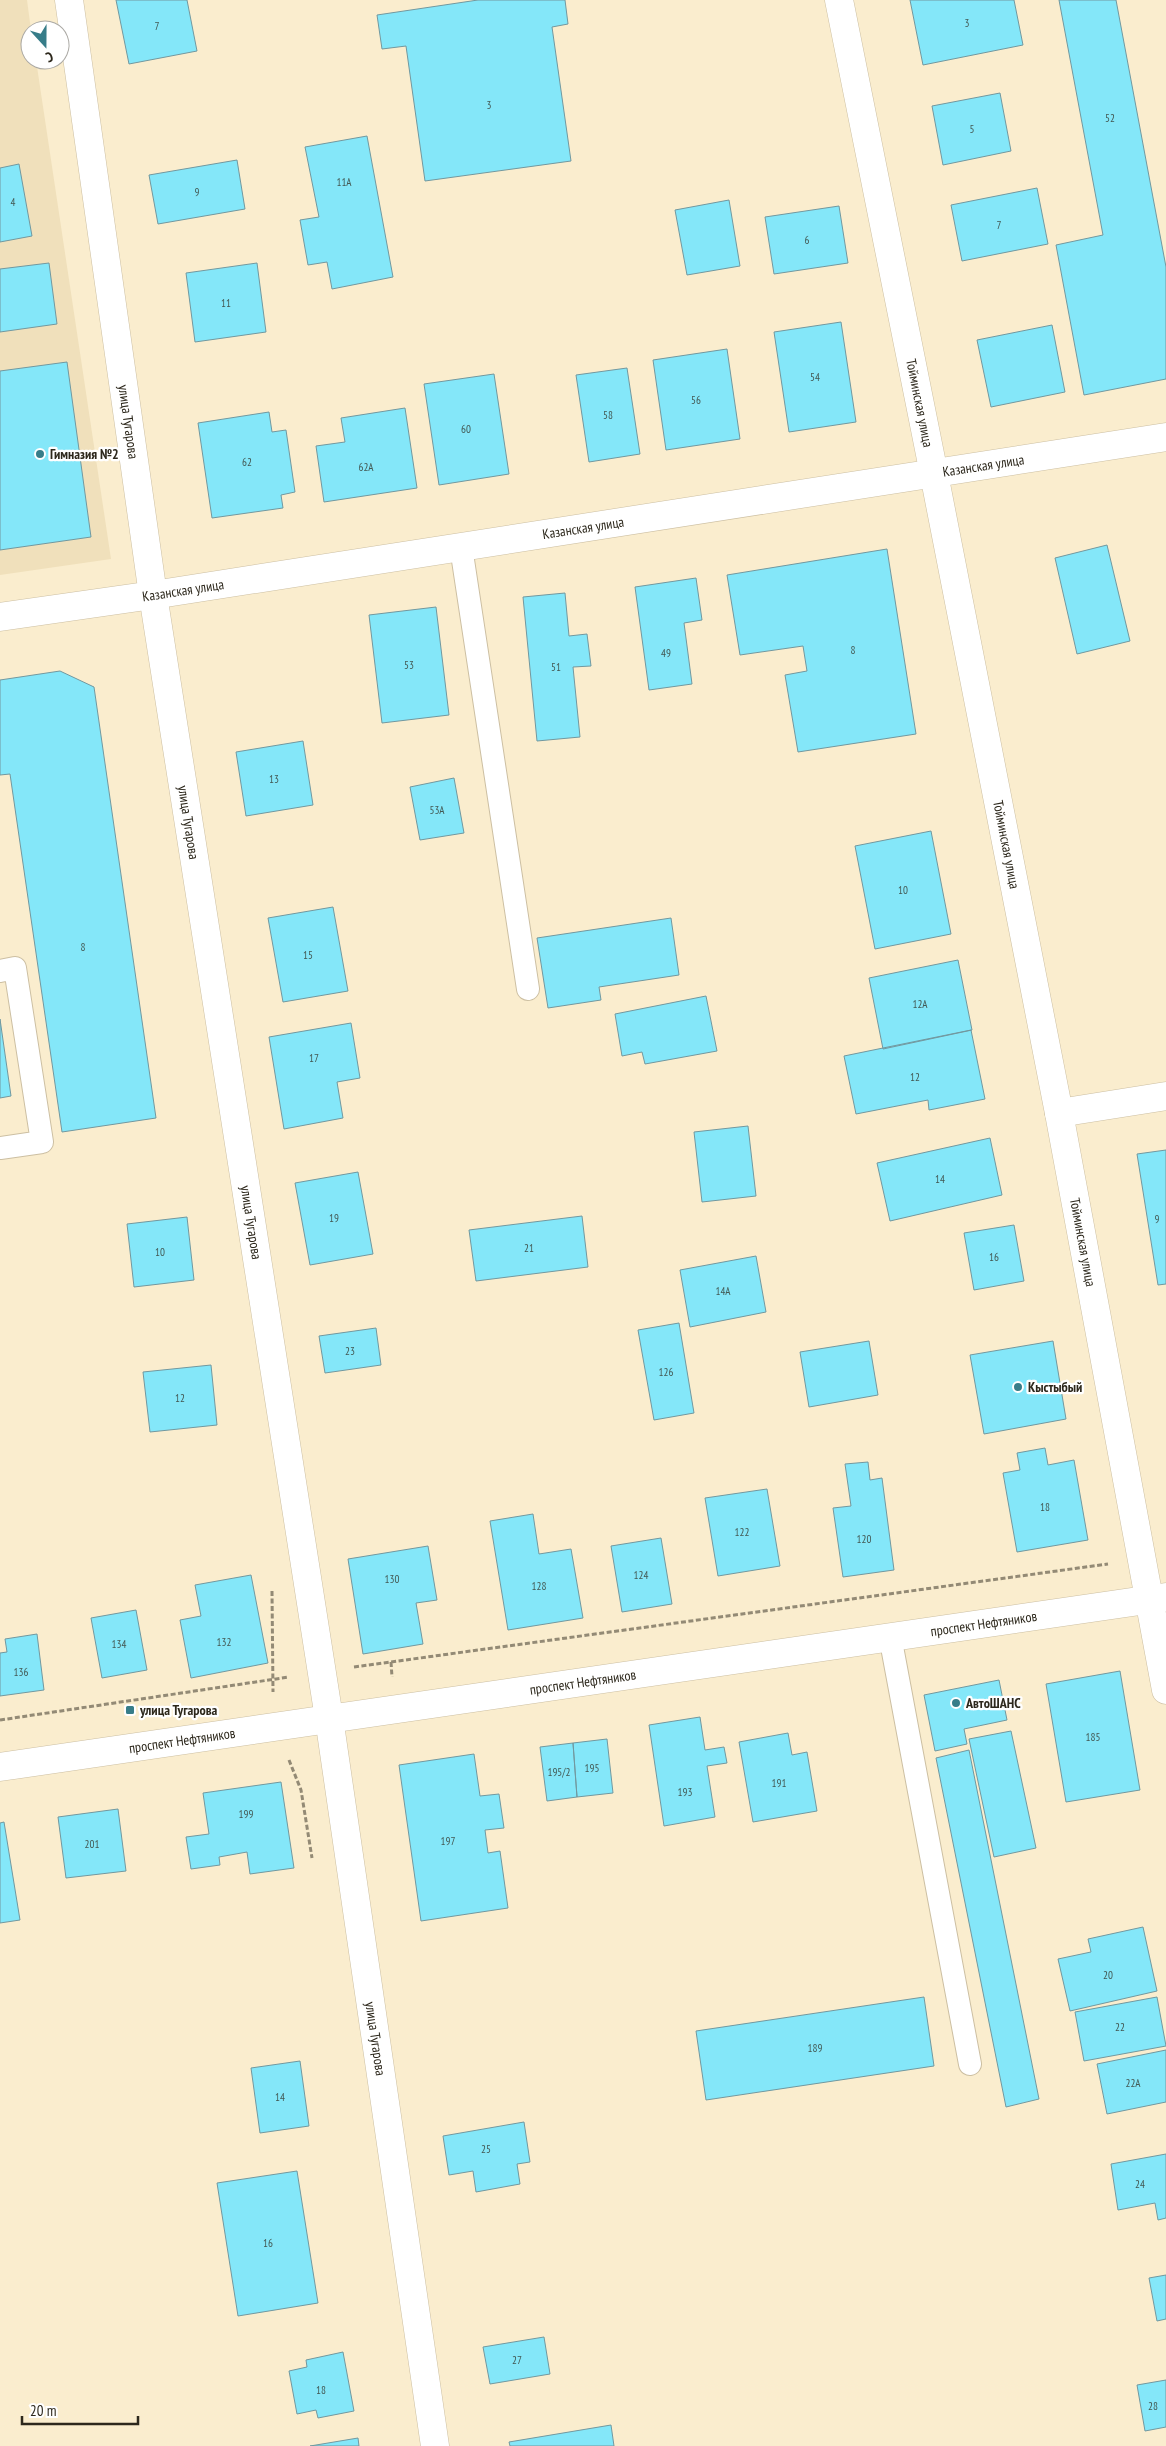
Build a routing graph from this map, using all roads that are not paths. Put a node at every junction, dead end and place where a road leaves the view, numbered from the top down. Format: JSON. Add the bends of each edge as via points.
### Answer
{"nodes":[{"id":1,"x":69,"y":0,"type":"edge"},
{"id":2,"x":839,"y":0,"type":"edge"},
{"id":3,"x":1166,"y":437,"type":"edge"},
{"id":4,"x":934,"y":474,"type":"junction"},
{"id":5,"x":461,"y":547,"type":"junction"},
{"id":6,"x":153,"y":595,"type":"junction"},
{"id":7,"x":0,"y":617,"type":"edge"},
{"id":8,"x":0,"y":971,"type":"edge"},
{"id":9,"x":528,"y":988,"type":"dead end"},
{"id":10,"x":1166,"y":1096,"type":"edge"},
{"id":11,"x":1059,"y":1114,"type":"junction"},
{"id":12,"x":0,"y":1148,"type":"edge"},
{"id":13,"x":1157,"y":1598,"type":"edge"},
{"id":14,"x":890,"y":1636,"type":"junction"},
{"id":15,"x":1166,"y":1690,"type":"edge"},
{"id":16,"x":329,"y":1718,"type":"junction"},
{"id":17,"x":0,"y":1767,"type":"edge"},
{"id":18,"x":970,"y":2064,"type":"dead end"},
{"id":19,"x":435,"y":2446,"type":"edge"}],
"edges":[{"from":1,"to":6,"type":"street","name":"улица Тугарова"},
{"from":2,"to":4,"type":"street","name":"Тойминская улица"},
{"from":3,"to":4,"type":"street","name":"Казанская улица"},
{"from":4,"to":5,"type":"street","name":"Казанская улица"},
{"from":4,"to":11,"type":"street","name":"Тойминская улица"},
{"from":5,"to":6,"type":"street","name":"Казанская улица"},
{"from":5,"to":9,"type":"lane"},
{"from":6,"to":7,"type":"street","name":"Казанская улица"},
{"from":6,"to":16,"type":"street","name":"улица Тугарова"},
{"from":8,"to":12,"type":"lane","via":[[15,968],[42,1142]]},
{"from":10,"to":11,"type":"street"},
{"from":11,"to":13,"type":"street","name":"Тойминская улица","via":[[1140,1559]]},
{"from":13,"to":14,"type":"street","name":"проспект Нефтяников"},
{"from":13,"to":15,"type":"street","name":"Тойминская улица"},
{"from":14,"to":16,"type":"street","name":"проспект Нефтяников"},
{"from":14,"to":18,"type":"lane"},
{"from":16,"to":17,"type":"street","name":"проспект Нефтяников"},
{"from":16,"to":19,"type":"street","name":"улица Тугарова"}]}
